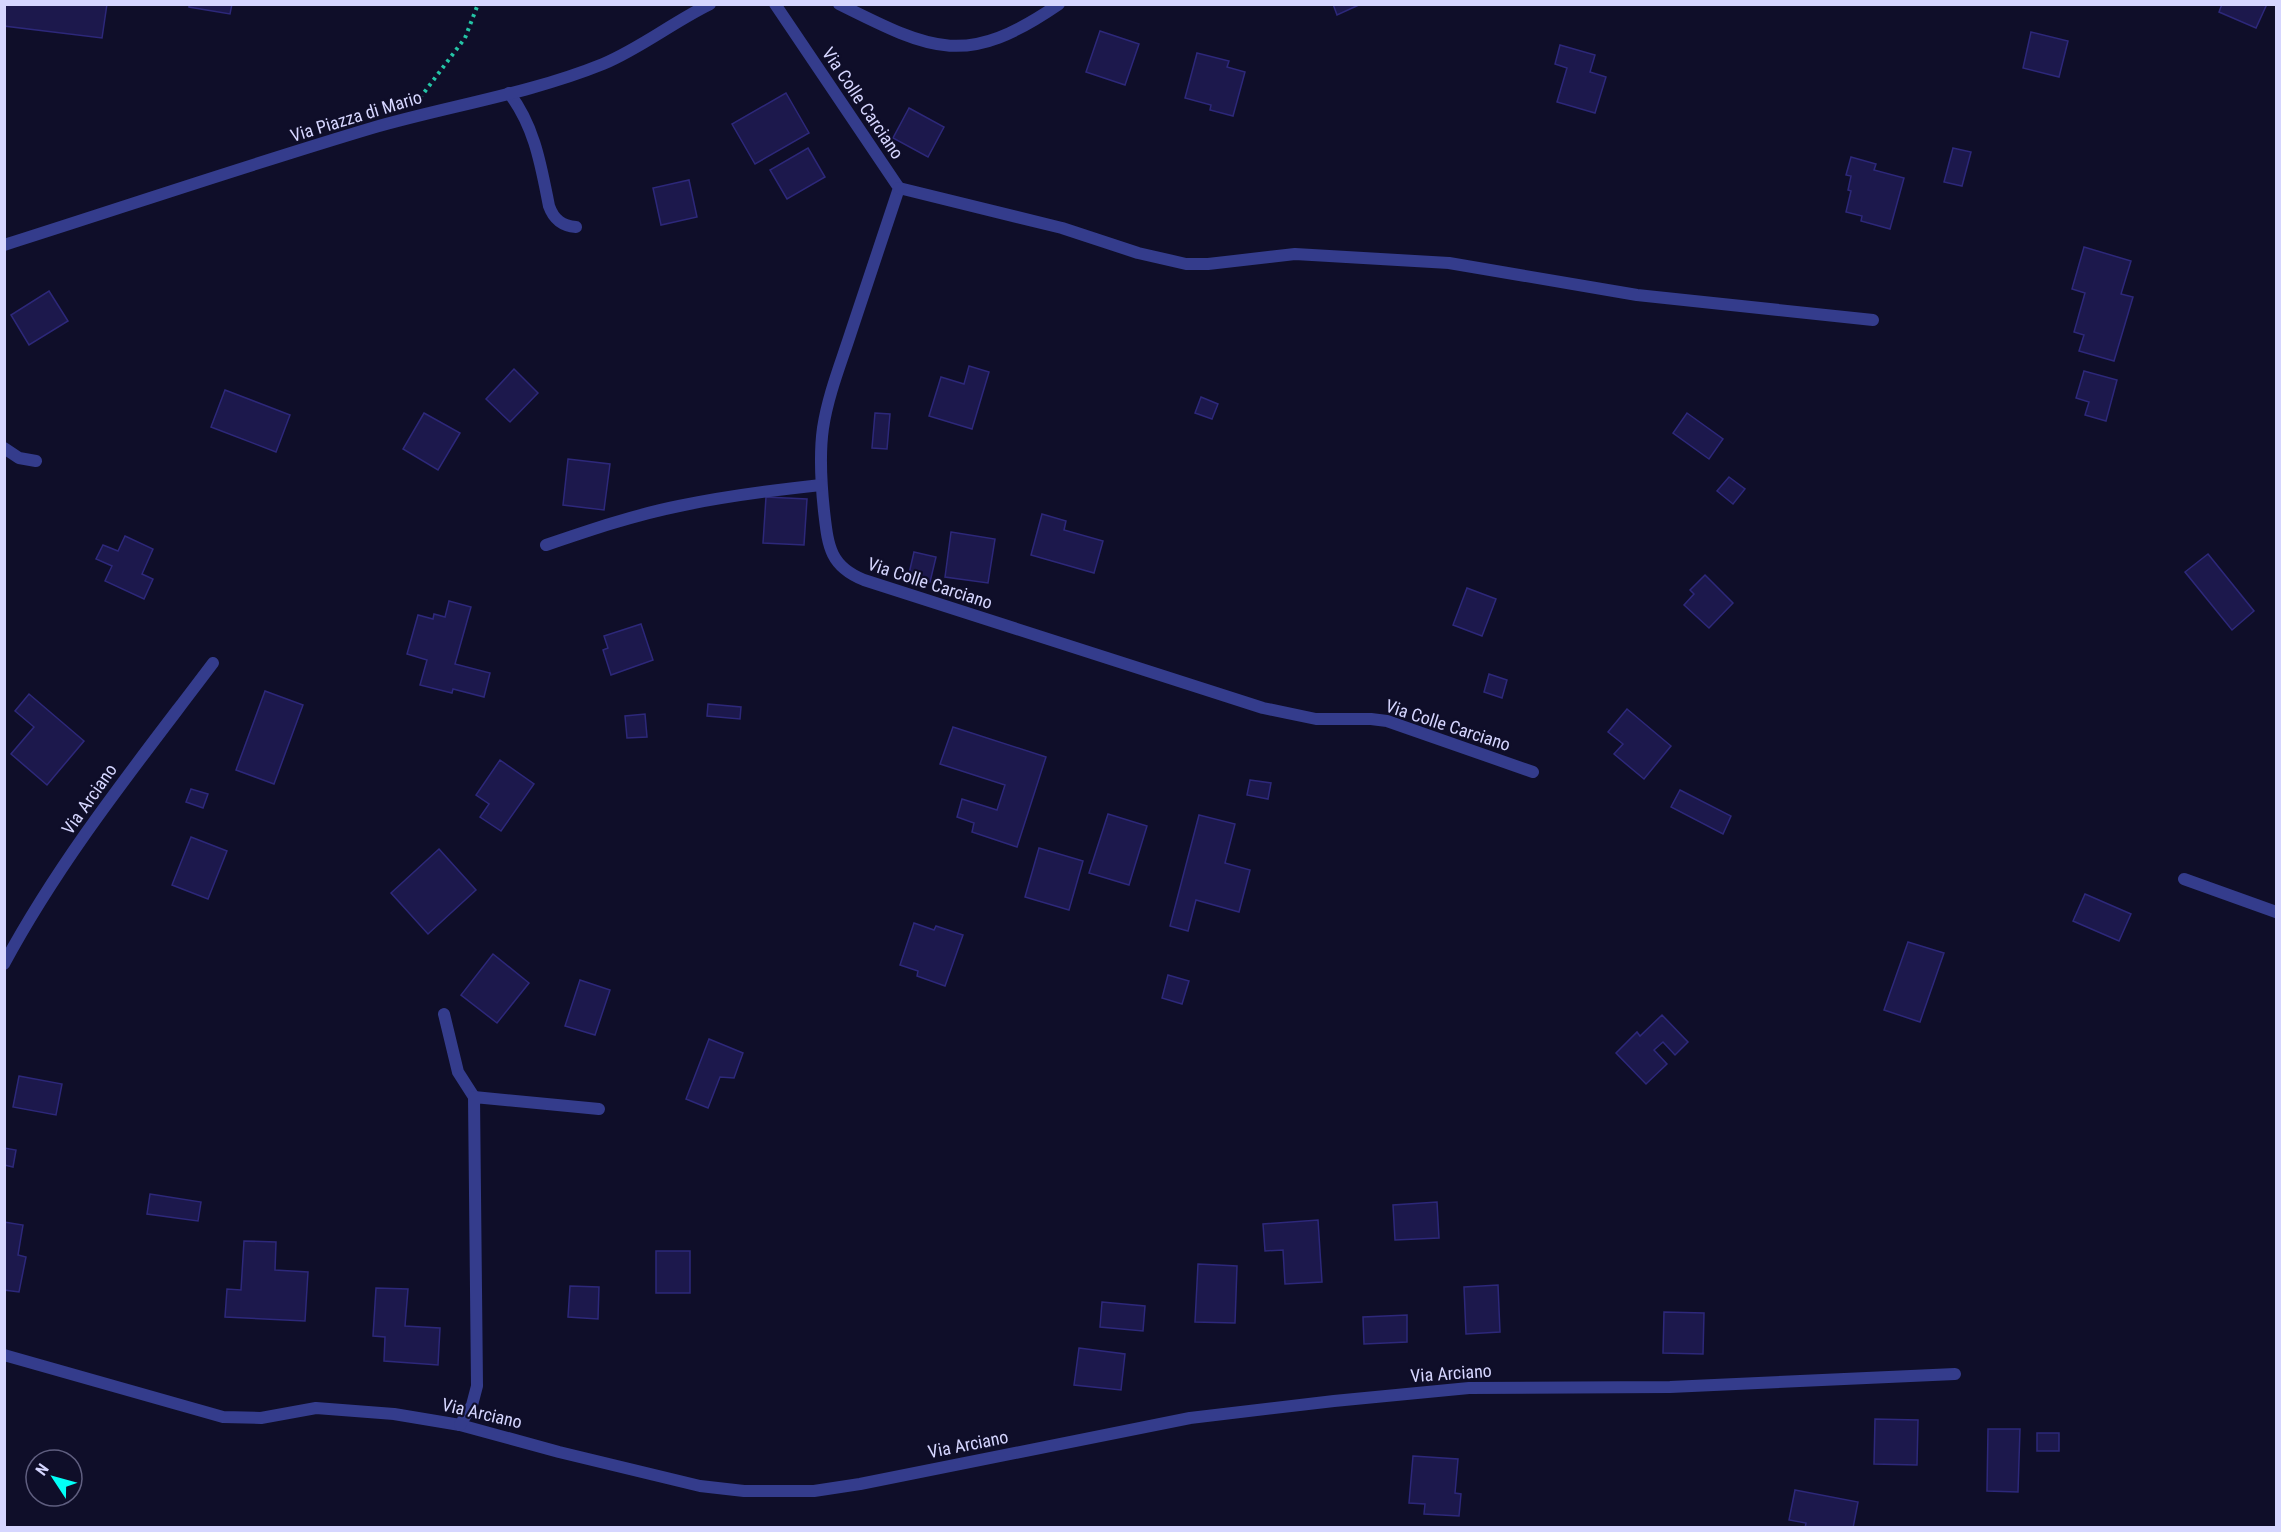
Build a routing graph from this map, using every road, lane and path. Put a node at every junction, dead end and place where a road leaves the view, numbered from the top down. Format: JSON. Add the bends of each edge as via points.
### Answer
{"nodes":[{"id":1,"x":478,"y":4,"type":"edge"},
{"id":2,"x":710,"y":4,"type":"edge"},
{"id":3,"x":775,"y":4,"type":"edge"},
{"id":4,"x":838,"y":4,"type":"edge"},
{"id":5,"x":1059,"y":4,"type":"edge"},
{"id":6,"x":509,"y":93,"type":"junction"},
{"id":7,"x":403,"y":119,"type":"junction"},
{"id":8,"x":899,"y":188,"type":"junction"},
{"id":9,"x":576,"y":227,"type":"dead end"},
{"id":10,"x":4,"y":245,"type":"edge"},
{"id":11,"x":1873,"y":320,"type":"dead end"},
{"id":12,"x":4,"y":448,"type":"edge"},
{"id":13,"x":36,"y":460,"type":"dead end"},
{"id":14,"x":821,"y":485,"type":"junction"},
{"id":15,"x":546,"y":545,"type":"dead end"},
{"id":16,"x":213,"y":663,"type":"dead end"},
{"id":17,"x":1533,"y":772,"type":"dead end"},
{"id":18,"x":2184,"y":879,"type":"dead end"},
{"id":19,"x":2277,"y":912,"type":"edge"},
{"id":20,"x":4,"y":964,"type":"edge"},
{"id":21,"x":444,"y":1014,"type":"dead end"},
{"id":22,"x":474,"y":1097,"type":"junction"},
{"id":23,"x":599,"y":1109,"type":"dead end"},
{"id":24,"x":4,"y":1355,"type":"edge"},
{"id":25,"x":1955,"y":1374,"type":"dead end"},
{"id":26,"x":460,"y":1425,"type":"junction"}],
"edges":[{"from":1,"to":7,"type":"path","via":[[458,48]]},
{"from":2,"to":6,"type":"street","name":"Via Piazza di Mario","via":[[603,63]]},
{"from":3,"to":8,"type":"street","name":"Via Colle Carciano"},
{"from":4,"to":5,"type":"street","via":[[910,37],[959,47],[1002,38]]},
{"from":6,"to":7,"type":"street","name":"Via Piazza di Mario"},
{"from":6,"to":9,"type":"street","via":[[534,138],[554,217],[564,225]]},
{"from":7,"to":10,"type":"street","name":"Via Piazza di Mario"},
{"from":8,"to":11,"type":"street","via":[[1186,264],[1295,254],[1449,263],[1637,295]]},
{"from":8,"to":14,"type":"street","name":"Via Colle Carciano","via":[[830,397],[822,440]]},
{"from":12,"to":13,"type":"street","via":[[19,458]]},
{"from":14,"to":15,"type":"street","via":[[678,506]]},
{"from":14,"to":17,"type":"street","name":"Via Colle Carciano","via":[[829,548],[838,564],[855,577],[1263,708],[1316,719],[1387,721]]},
{"from":16,"to":20,"type":"street","name":"Via Arciano","via":[[97,818],[31,916]]},
{"from":18,"to":19,"type":"street"},
{"from":21,"to":22,"type":"street","via":[[458,1072]]},
{"from":22,"to":23,"type":"street"},
{"from":22,"to":26,"type":"street","via":[[477,1386],[472,1405]]},
{"from":24,"to":26,"type":"street","name":"Via Arciano","via":[[223,1417],[253,1419],[306,1409],[340,1409]]},
{"from":25,"to":26,"type":"street","name":"Via Arciano","via":[[1679,1387],[1469,1388],[1357,1398],[1190,1418],[860,1484],[794,1491],[690,1485]]}]}
